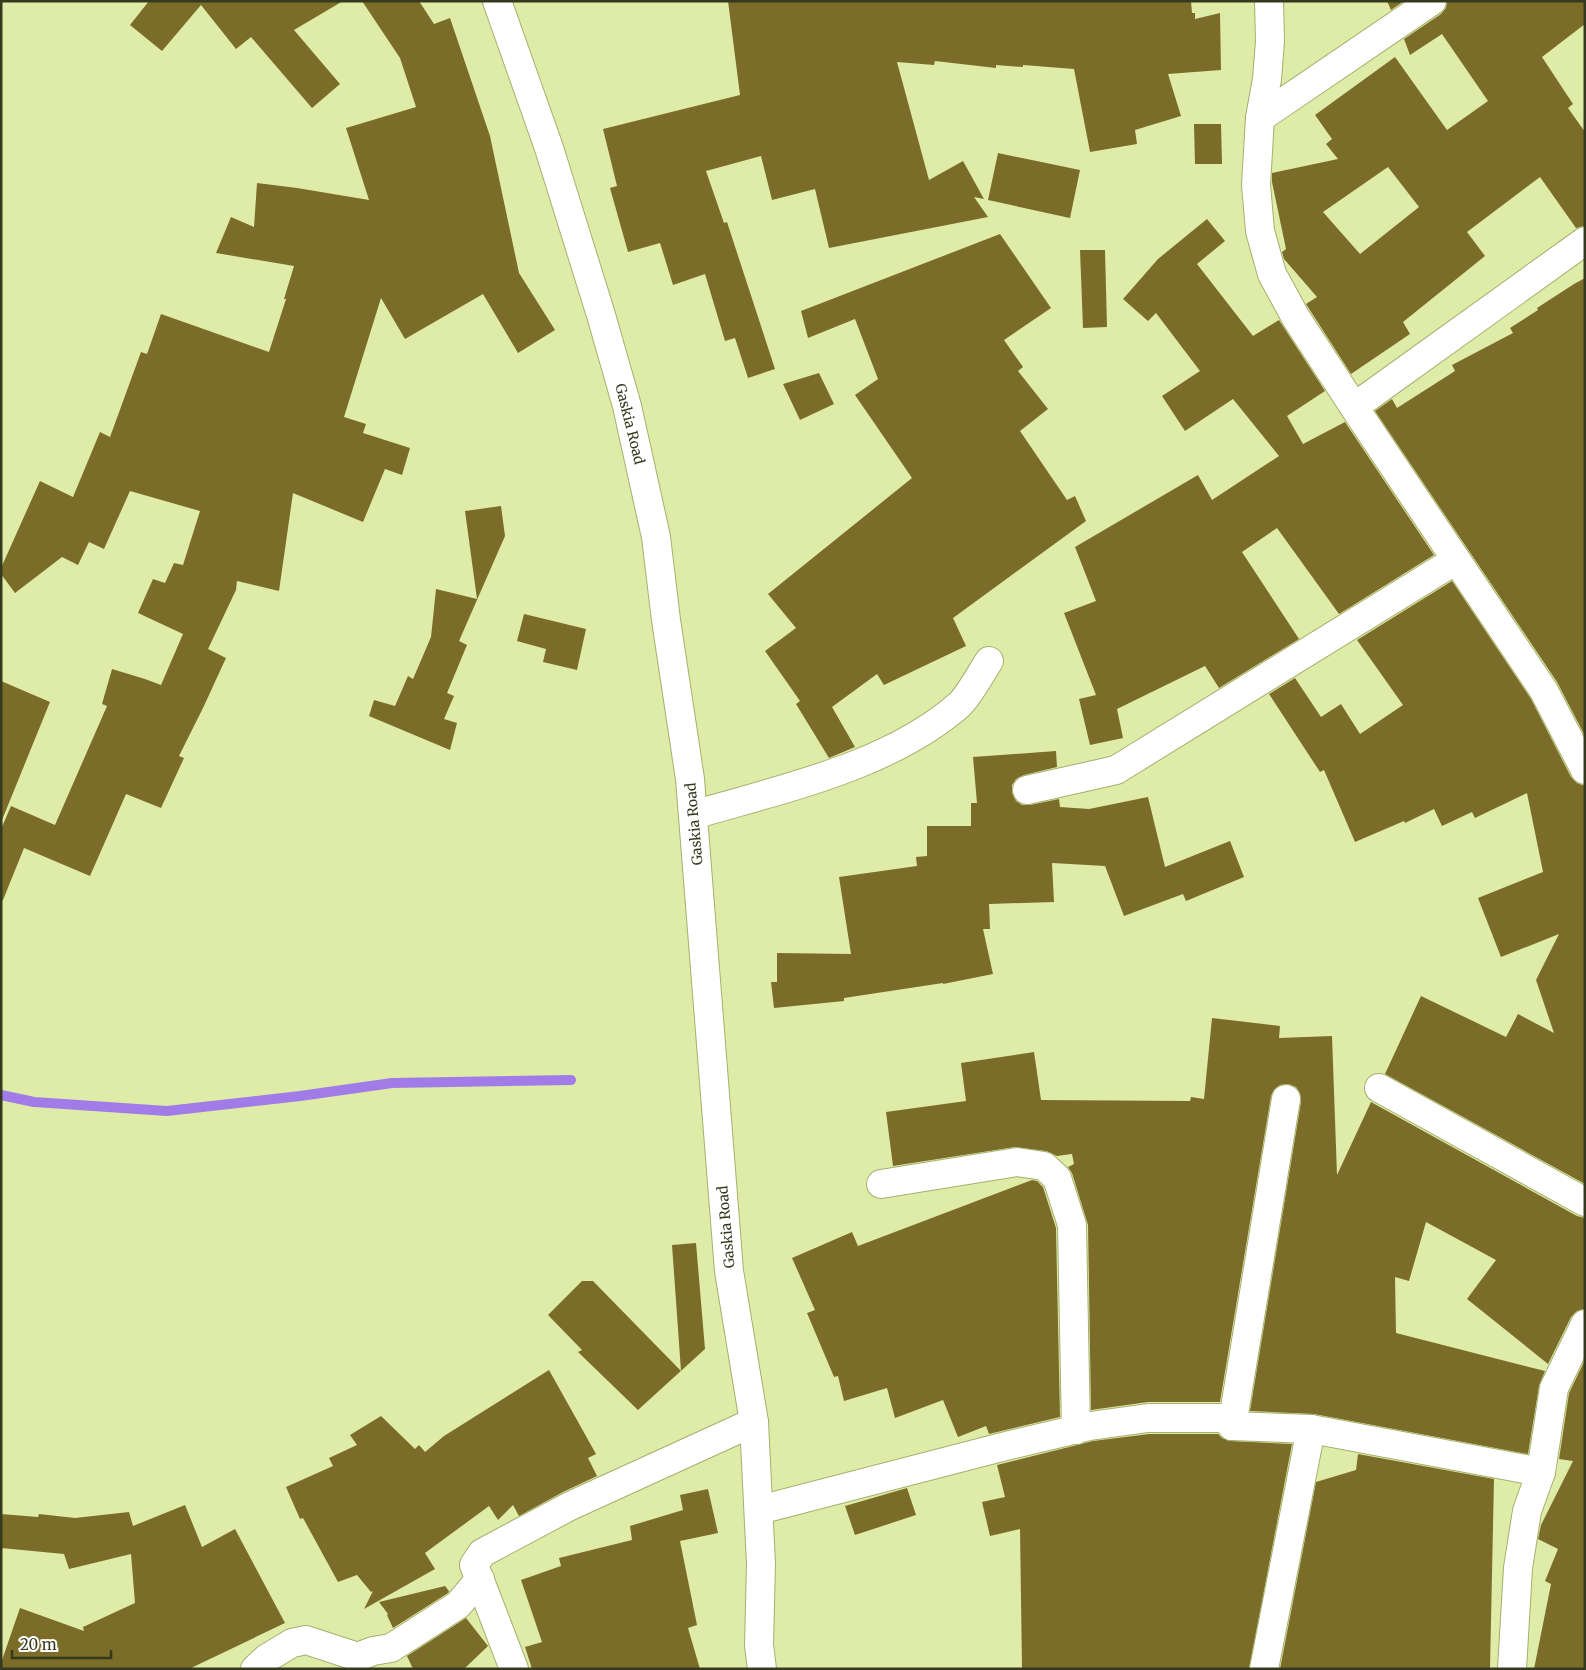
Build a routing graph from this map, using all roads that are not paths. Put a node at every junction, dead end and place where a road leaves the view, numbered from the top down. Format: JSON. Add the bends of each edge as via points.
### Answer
{"nodes":[{"id":1,"x":497,"y":1,"type":"edge"},
{"id":2,"x":1269,"y":1,"type":"edge"},
{"id":3,"x":1432,"y":1,"type":"edge"},
{"id":4,"x":1260,"y":118,"type":"junction"},
{"id":5,"x":1585,"y":241,"type":"edge"},
{"id":6,"x":1354,"y":407,"type":"junction"},
{"id":7,"x":1456,"y":560,"type":"junction"},
{"id":8,"x":988,"y":661,"type":"dead end"},
{"id":9,"x":1585,"y":770,"type":"edge"},
{"id":10,"x":1028,"y":790,"type":"dead end"},
{"id":11,"x":693,"y":815,"type":"junction"},
{"id":12,"x":1378,"y":1088,"type":"dead end"},
{"id":13,"x":1286,"y":1100,"type":"dead end"},
{"id":14,"x":881,"y":1184,"type":"dead end"},
{"id":15,"x":1585,"y":1202,"type":"edge"},
{"id":16,"x":1585,"y":1324,"type":"edge"},
{"id":17,"x":754,"y":1422,"type":"junction"},
{"id":18,"x":1232,"y":1426,"type":"junction"},
{"id":19,"x":1076,"y":1430,"type":"junction"},
{"id":20,"x":1311,"y":1430,"type":"junction"},
{"id":21,"x":1540,"y":1472,"type":"junction"},
{"id":22,"x":759,"y":1510,"type":"junction"},
{"id":23,"x":480,"y":1579,"type":"junction"},
{"id":24,"x":255,"y":1669,"type":"edge"},
{"id":25,"x":514,"y":1669,"type":"edge"},
{"id":26,"x":762,"y":1669,"type":"edge"},
{"id":27,"x":1264,"y":1669,"type":"edge"},
{"id":28,"x":1512,"y":1669,"type":"edge"}],
"edges":[{"from":1,"to":11,"type":"street","name":"Gaskia Road","via":[[549,148],[627,406],[656,538]]},
{"from":2,"to":4,"type":"street","via":[[1270,41]]},
{"from":3,"to":4,"type":"street"},
{"from":4,"to":6,"type":"street","via":[[1256,185],[1260,231],[1272,274],[1296,318]]},
{"from":5,"to":6,"type":"street"},
{"from":6,"to":7,"type":"street"},
{"from":7,"to":9,"type":"street","via":[[1544,691]]},
{"from":7,"to":10,"type":"street","via":[[1116,770]]},
{"from":8,"to":11,"type":"street","via":[[960,704],[921,733],[866,761]]},
{"from":11,"to":17,"type":"street","name":"Gaskia Road","via":[[729,1271]]},
{"from":12,"to":15,"type":"street"},
{"from":13,"to":18,"type":"street"},
{"from":14,"to":19,"type":"street","via":[[1017,1162],[1044,1166],[1057,1178],[1072,1225]]},
{"from":16,"to":21,"type":"street","via":[[1554,1388]]},
{"from":17,"to":22,"type":"street","name":"Gaskia Road"},
{"from":17,"to":23,"type":"street","via":[[570,1506],[489,1548],[474,1565]]},
{"from":18,"to":19,"type":"street","via":[[1225,1418],[1148,1418]]},
{"from":18,"to":20,"type":"street"},
{"from":19,"to":22,"type":"street"},
{"from":20,"to":21,"type":"street"},
{"from":20,"to":27,"type":"street"},
{"from":21,"to":28,"type":"street","via":[[1527,1511],[1518,1568]]},
{"from":22,"to":26,"type":"street","name":"Gaskia Road","via":[[759,1645]]},
{"from":23,"to":24,"type":"street","via":[[458,1605],[391,1648],[358,1656],[306,1640],[292,1643]]},
{"from":23,"to":25,"type":"street"}]}
